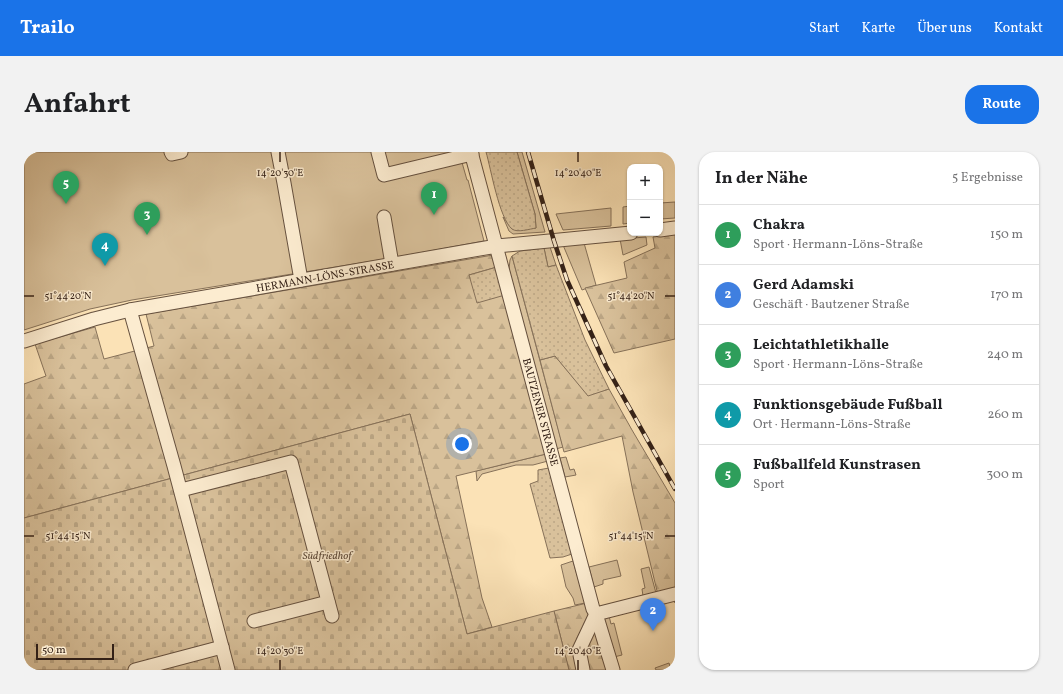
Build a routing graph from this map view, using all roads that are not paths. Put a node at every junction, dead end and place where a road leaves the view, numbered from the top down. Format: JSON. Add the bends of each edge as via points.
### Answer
{"nodes":[{"id":1,"x":171,"y":152,"type":"edge"},
{"id":2,"x":181,"y":152,"type":"edge"},
{"id":3,"x":278,"y":152,"type":"edge"},
{"id":4,"x":378,"y":152,"type":"edge"},
{"id":5,"x":472,"y":153,"type":"edge"},
{"id":6,"x":384,"y":217,"type":"dead end"},
{"id":7,"x":675,"y":228,"type":"edge"},
{"id":8,"x":663,"y":230,"type":"edge"},
{"id":9,"x":627,"y":233,"type":"edge"},
{"id":10,"x":497,"y":246,"type":"junction"},
{"id":11,"x":392,"y":264,"type":"junction"},
{"id":12,"x":301,"y":280,"type":"junction"},
{"id":13,"x":130,"y":310,"type":"junction"},
{"id":14,"x":24,"y":341,"type":"edge"},
{"id":15,"x":181,"y":490,"type":"junction"},
{"id":16,"x":675,"y":594,"type":"edge"},
{"id":17,"x":328,"y":602,"type":"junction"},
{"id":18,"x":596,"y":614,"type":"junction"},
{"id":19,"x":332,"y":616,"type":"dead end"},
{"id":20,"x":254,"y":621,"type":"dead end"},
{"id":21,"x":222,"y":647,"type":"junction"},
{"id":22,"x":135,"y":670,"type":"edge"},
{"id":23,"x":228,"y":670,"type":"edge"},
{"id":24,"x":584,"y":670,"type":"edge"},
{"id":25,"x":613,"y":670,"type":"edge"}],
"edges":[{"from":1,"to":2,"type":"street"},
{"from":3,"to":12,"type":"street"},
{"from":4,"to":5,"type":"street","via":[[384,175]]},
{"from":5,"to":10,"type":"street","name":"BAUTZENER STRASSE"},
{"from":6,"to":11,"type":"street"},
{"from":7,"to":8,"type":"street"},
{"from":9,"to":10,"type":"street","name":"HERMANN-LÖNS-STRASSE"},
{"from":10,"to":11,"type":"street","name":"HERMANN-LÖNS-STRASSE"},
{"from":10,"to":18,"type":"street","name":"BAUTZENER STRASSE"},
{"from":11,"to":12,"type":"street","name":"HERMANN-LÖNS-STRASSE"},
{"from":12,"to":13,"type":"street","name":"HERMANN-LÖNS-STRASSE"},
{"from":13,"to":14,"type":"street","name":"HERMANN-LÖNS-STRASSE"},
{"from":13,"to":15,"type":"street"},
{"from":15,"to":17,"type":"street","via":[[291,462]]},
{"from":15,"to":21,"type":"street"},
{"from":16,"to":18,"type":"street"},
{"from":17,"to":19,"type":"street"},
{"from":17,"to":20,"type":"street"},
{"from":18,"to":24,"type":"street","via":[[579,650]]},
{"from":18,"to":25,"type":"street","name":"BAUTZENER STRASSE"},
{"from":21,"to":22,"type":"street"},
{"from":21,"to":23,"type":"street"}]}
